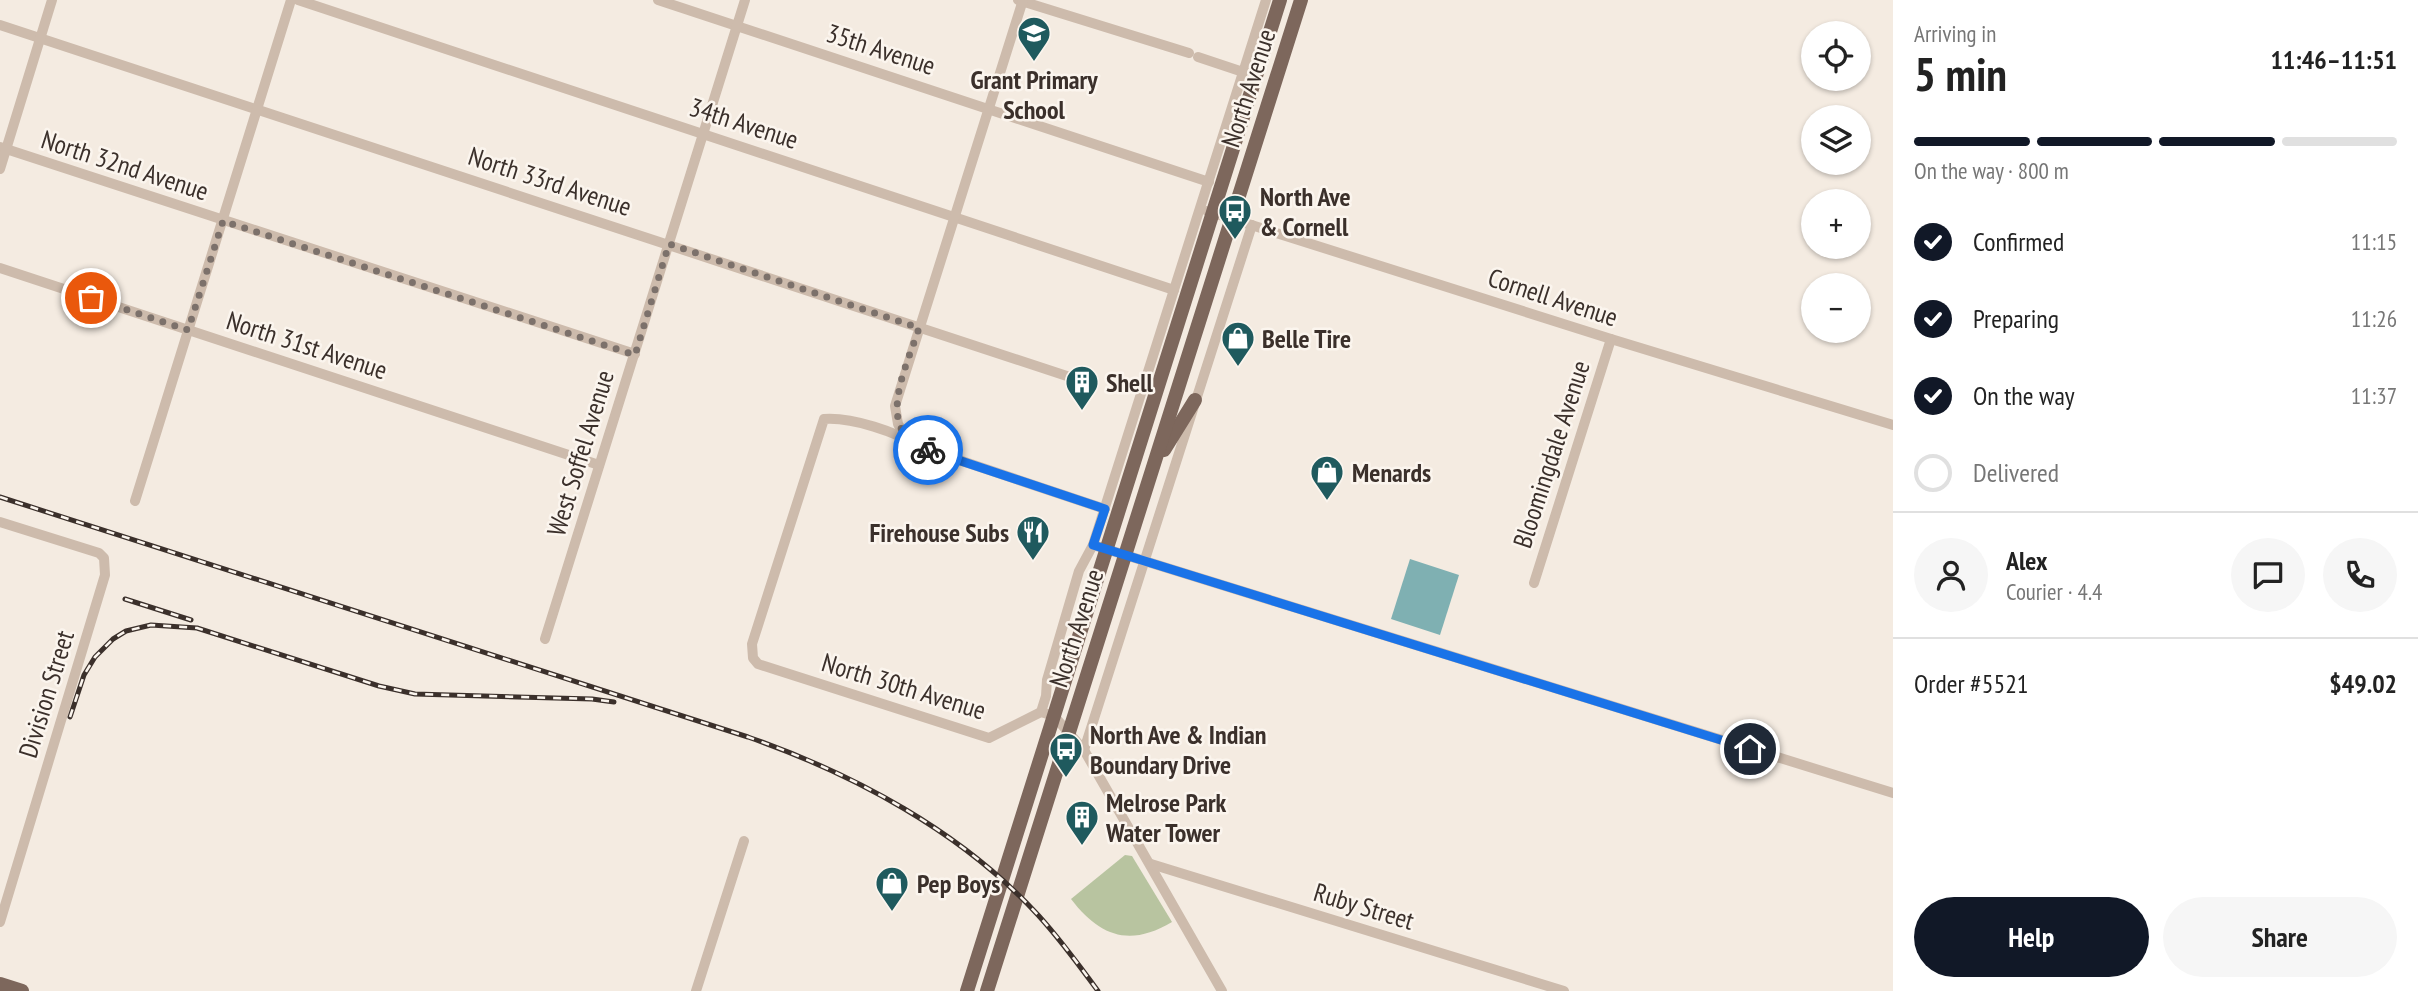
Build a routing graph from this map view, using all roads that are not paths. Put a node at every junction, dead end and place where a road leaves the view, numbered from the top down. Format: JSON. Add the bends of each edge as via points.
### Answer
{"nodes":[{"id":1,"x":52,"y":0,"type":"edge"},
{"id":2,"x":291,"y":0,"type":"edge"},
{"id":3,"x":298,"y":0,"type":"edge"},
{"id":4,"x":658,"y":0,"type":"edge"},
{"id":5,"x":745,"y":0,"type":"edge"},
{"id":6,"x":1266,"y":0,"type":"edge"},
{"id":7,"x":1280,"y":0,"type":"edge"},
{"id":8,"x":1301,"y":0,"type":"edge"},
{"id":9,"x":1021,"y":1,"type":"edge"},
{"id":10,"x":0,"y":25,"type":"edge"},
{"id":11,"x":737,"y":26,"type":"junction"},
{"id":12,"x":40,"y":38,"type":"junction"},
{"id":13,"x":1243,"y":72,"type":"junction"},
{"id":14,"x":989,"y":109,"type":"junction"},
{"id":15,"x":257,"y":110,"type":"junction"},
{"id":16,"x":703,"y":134,"type":"junction"},
{"id":17,"x":3,"y":148,"type":"edge"},
{"id":18,"x":0,"y":169,"type":"edge"},
{"id":19,"x":1209,"y":181,"type":"junction"},
{"id":20,"x":1207,"y":211,"type":"junction"},
{"id":21,"x":954,"y":217,"type":"junction"},
{"id":22,"x":1232,"y":219,"type":"junction"},
{"id":23,"x":223,"y":221,"type":"junction"},
{"id":24,"x":1252,"y":225,"type":"junction"},
{"id":25,"x":669,"y":244,"type":"junction"},
{"id":26,"x":0,"y":268,"type":"edge"},
{"id":27,"x":1174,"y":290,"type":"junction"},
{"id":28,"x":919,"y":328,"type":"junction"},
{"id":29,"x":188,"y":330,"type":"junction"},
{"id":30,"x":1611,"y":339,"type":"junction"},
{"id":31,"x":635,"y":355,"type":"junction"},
{"id":32,"x":1085,"y":382,"type":"dead end"},
{"id":33,"x":1158,"y":384,"type":"junction"},
{"id":34,"x":1136,"y":398,"type":"junction"},
{"id":35,"x":1195,"y":400,"type":"junction"},
{"id":36,"x":1893,"y":425,"type":"edge"},
{"id":37,"x":906,"y":438,"type":"junction"},
{"id":38,"x":1122,"y":454,"type":"junction"},
{"id":39,"x":600,"y":465,"type":"junction"},
{"id":40,"x":1132,"y":469,"type":"junction"},
{"id":41,"x":1149,"y":479,"type":"junction"},
{"id":42,"x":135,"y":501,"type":"dead end"},
{"id":43,"x":1105,"y":509,"type":"junction"},
{"id":44,"x":0,"y":522,"type":"edge"},
{"id":45,"x":1100,"y":547,"type":"junction"},
{"id":46,"x":1125,"y":555,"type":"junction"},
{"id":47,"x":1144,"y":562,"type":"junction"},
{"id":48,"x":1534,"y":583,"type":"dead end"},
{"id":49,"x":545,"y":639,"type":"dead end"},
{"id":50,"x":1047,"y":714,"type":"junction"},
{"id":51,"x":1068,"y":732,"type":"junction"},
{"id":52,"x":1084,"y":750,"type":"junction"},
{"id":53,"x":1893,"y":793,"type":"edge"},
{"id":54,"x":744,"y":841,"type":"dead end"},
{"id":55,"x":1151,"y":863,"type":"junction"},
{"id":56,"x":0,"y":922,"type":"edge"},
{"id":57,"x":0,"y":984,"type":"edge"},
{"id":58,"x":22,"y":991,"type":"edge"},
{"id":59,"x":696,"y":991,"type":"edge"},
{"id":60,"x":967,"y":991,"type":"edge"},
{"id":61,"x":987,"y":991,"type":"edge"},
{"id":62,"x":1222,"y":991,"type":"edge"},
{"id":63,"x":1564,"y":991,"type":"edge"}],
"edges":[{"from":1,"to":12,"type":"street"},
{"from":2,"to":15,"type":"street"},
{"from":3,"to":16,"type":"street","name":"34th Avenue"},
{"from":4,"to":11,"type":"street","name":"35th Avenue"},
{"from":5,"to":11,"type":"street","name":"West Soffel Avenue"},
{"from":6,"to":13,"type":"street","name":"North Avenue"},
{"from":7,"to":20,"type":"main road","name":"North Avenue"},
{"from":8,"to":22,"type":"main road","name":"North Avenue"},
{"from":9,"to":13,"type":"street"},
{"from":9,"to":14,"type":"street"},
{"from":10,"to":12,"type":"street","name":"North 33rd Avenue"},
{"from":11,"to":14,"type":"street","name":"35th Avenue"},
{"from":11,"to":16,"type":"street","name":"West Soffel Avenue"},
{"from":12,"to":15,"type":"street","name":"North 33rd Avenue"},
{"from":12,"to":17,"type":"street"},
{"from":13,"to":19,"type":"street","name":"North Avenue"},
{"from":14,"to":19,"type":"street","name":"35th Avenue"},
{"from":14,"to":21,"type":"street"},
{"from":15,"to":23,"type":"street"},
{"from":15,"to":25,"type":"street","name":"North 33rd Avenue"},
{"from":16,"to":21,"type":"street","name":"34th Avenue"},
{"from":16,"to":25,"type":"street","name":"West Soffel Avenue"},
{"from":17,"to":18,"type":"street"},
{"from":17,"to":23,"type":"street","name":"North 32nd Avenue"},
{"from":19,"to":20,"type":"street","name":"North Avenue"},
{"from":20,"to":22,"type":"street","name":"Cornell Avenue"},
{"from":20,"to":27,"type":"street","name":"North Avenue"},
{"from":20,"to":33,"type":"main road","name":"North Avenue"},
{"from":21,"to":27,"type":"street","name":"34th Avenue"},
{"from":21,"to":28,"type":"street"},
{"from":22,"to":24,"type":"street","name":"Cornell Avenue"},
{"from":22,"to":41,"type":"main road","name":"North Avenue"},
{"from":23,"to":29,"type":"street"},
{"from":23,"to":31,"type":"street","name":"North 32nd Avenue"},
{"from":24,"to":30,"type":"street","name":"Cornell Avenue"},
{"from":24,"to":35,"type":"street","name":"North Avenue"},
{"from":25,"to":28,"type":"street","name":"North 33rd Avenue"},
{"from":25,"to":31,"type":"street","name":"West Soffel Avenue"},
{"from":26,"to":29,"type":"street","name":"North 31st Avenue"},
{"from":27,"to":34,"type":"street","name":"North Avenue"},
{"from":28,"to":32,"type":"street","name":"North 33rd Avenue"},
{"from":28,"to":37,"type":"street","via":[[895,406]]},
{"from":29,"to":39,"type":"street","name":"North 31st Avenue"},
{"from":29,"to":42,"type":"street"},
{"from":30,"to":36,"type":"street","name":"Cornell Avenue"},
{"from":30,"to":48,"type":"street","name":"Bloomingdale Avenue"},
{"from":31,"to":39,"type":"street","name":"West Soffel Avenue"},
{"from":33,"to":34,"type":"main road","via":[[1148,397]]},
{"from":33,"to":40,"type":"main road","name":"North Avenue"},
{"from":34,"to":38,"type":"street","name":"North Avenue"},
{"from":35,"to":41,"type":"main road"},
{"from":35,"to":47,"type":"street","name":"North Avenue"},
{"from":37,"to":43,"type":"street","via":[[920,447]]},
{"from":37,"to":50,"type":"street","name":"North 30th Avenue","via":[[839,418],[824,419],[752,644],[753,658],[758,664],[989,738]]},
{"from":38,"to":40,"type":"main road"},
{"from":38,"to":43,"type":"street","name":"North Avenue"},
{"from":39,"to":49,"type":"street","name":"West Soffel Avenue"},
{"from":40,"to":45,"type":"main road","name":"North Avenue"},
{"from":41,"to":46,"type":"main road","name":"North Avenue"},
{"from":43,"to":45,"type":"street","name":"North Avenue"},
{"from":44,"to":56,"type":"street","name":"Division Street","via":[[93,550],[104,558],[106,575]]},
{"from":45,"to":46,"type":"street"},
{"from":45,"to":50,"type":"main road","name":"North Avenue"},
{"from":46,"to":47,"type":"street"},
{"from":46,"to":51,"type":"main road","name":"North Avenue"},
{"from":47,"to":52,"type":"street","name":"North Avenue"},
{"from":47,"to":53,"type":"street"},
{"from":50,"to":51,"type":"street"},
{"from":50,"to":60,"type":"main road","name":"North Avenue"},
{"from":51,"to":52,"type":"street"},
{"from":51,"to":61,"type":"main road","name":"North Avenue"},
{"from":52,"to":55,"type":"street"},
{"from":54,"to":59,"type":"street"},
{"from":55,"to":62,"type":"street"},
{"from":55,"to":63,"type":"street","name":"Ruby Street"},
{"from":57,"to":58,"type":"main road"}]}
